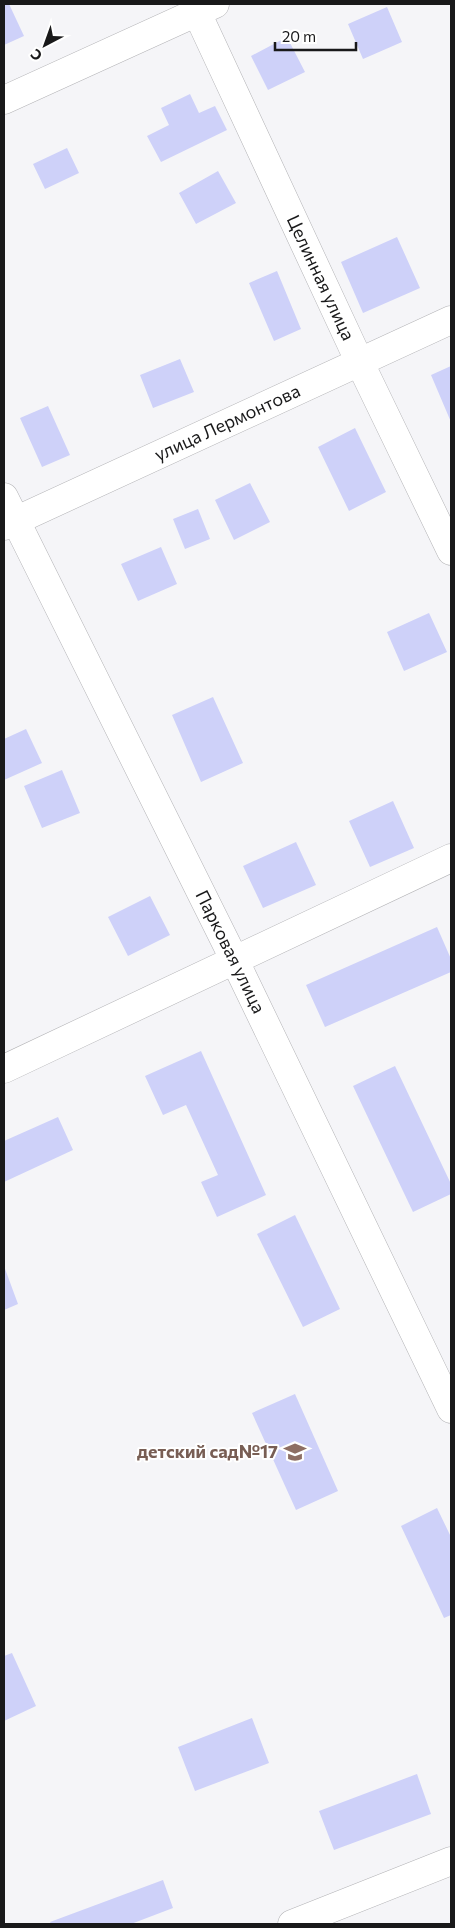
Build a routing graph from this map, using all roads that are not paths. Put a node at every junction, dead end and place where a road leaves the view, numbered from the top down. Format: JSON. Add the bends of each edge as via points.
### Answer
{"nodes":[{"id":1,"x":202,"y":7,"type":"edge"},
{"id":2,"x":4,"y":100,"type":"edge"},
{"id":3,"x":451,"y":320,"type":"edge"},
{"id":4,"x":360,"y":363,"type":"junction"},
{"id":5,"x":7,"y":514,"type":"edge"},
{"id":6,"x":451,"y":551,"type":"edge"},
{"id":7,"x":451,"y":858,"type":"edge"},
{"id":8,"x":235,"y":961,"type":"junction"},
{"id":9,"x":4,"y":1069,"type":"edge"},
{"id":10,"x":451,"y":1410,"type":"edge"},
{"id":11,"x":451,"y":1861,"type":"edge"},
{"id":12,"x":292,"y":1924,"type":"edge"}],
"edges":[{"from":1,"to":2,"type":"street"},
{"from":1,"to":4,"type":"street","name":"Целинная улица"},
{"from":3,"to":4,"type":"street","name":"улица Лермонтова"},
{"from":4,"to":5,"type":"street","name":"улица Лермонтова"},
{"from":4,"to":6,"type":"street","name":"Целинная улица"},
{"from":5,"to":8,"type":"street","name":"Парковая улица"},
{"from":7,"to":8,"type":"street"},
{"from":8,"to":9,"type":"street"},
{"from":8,"to":10,"type":"street","name":"Парковая улица"},
{"from":11,"to":12,"type":"street"}]}
